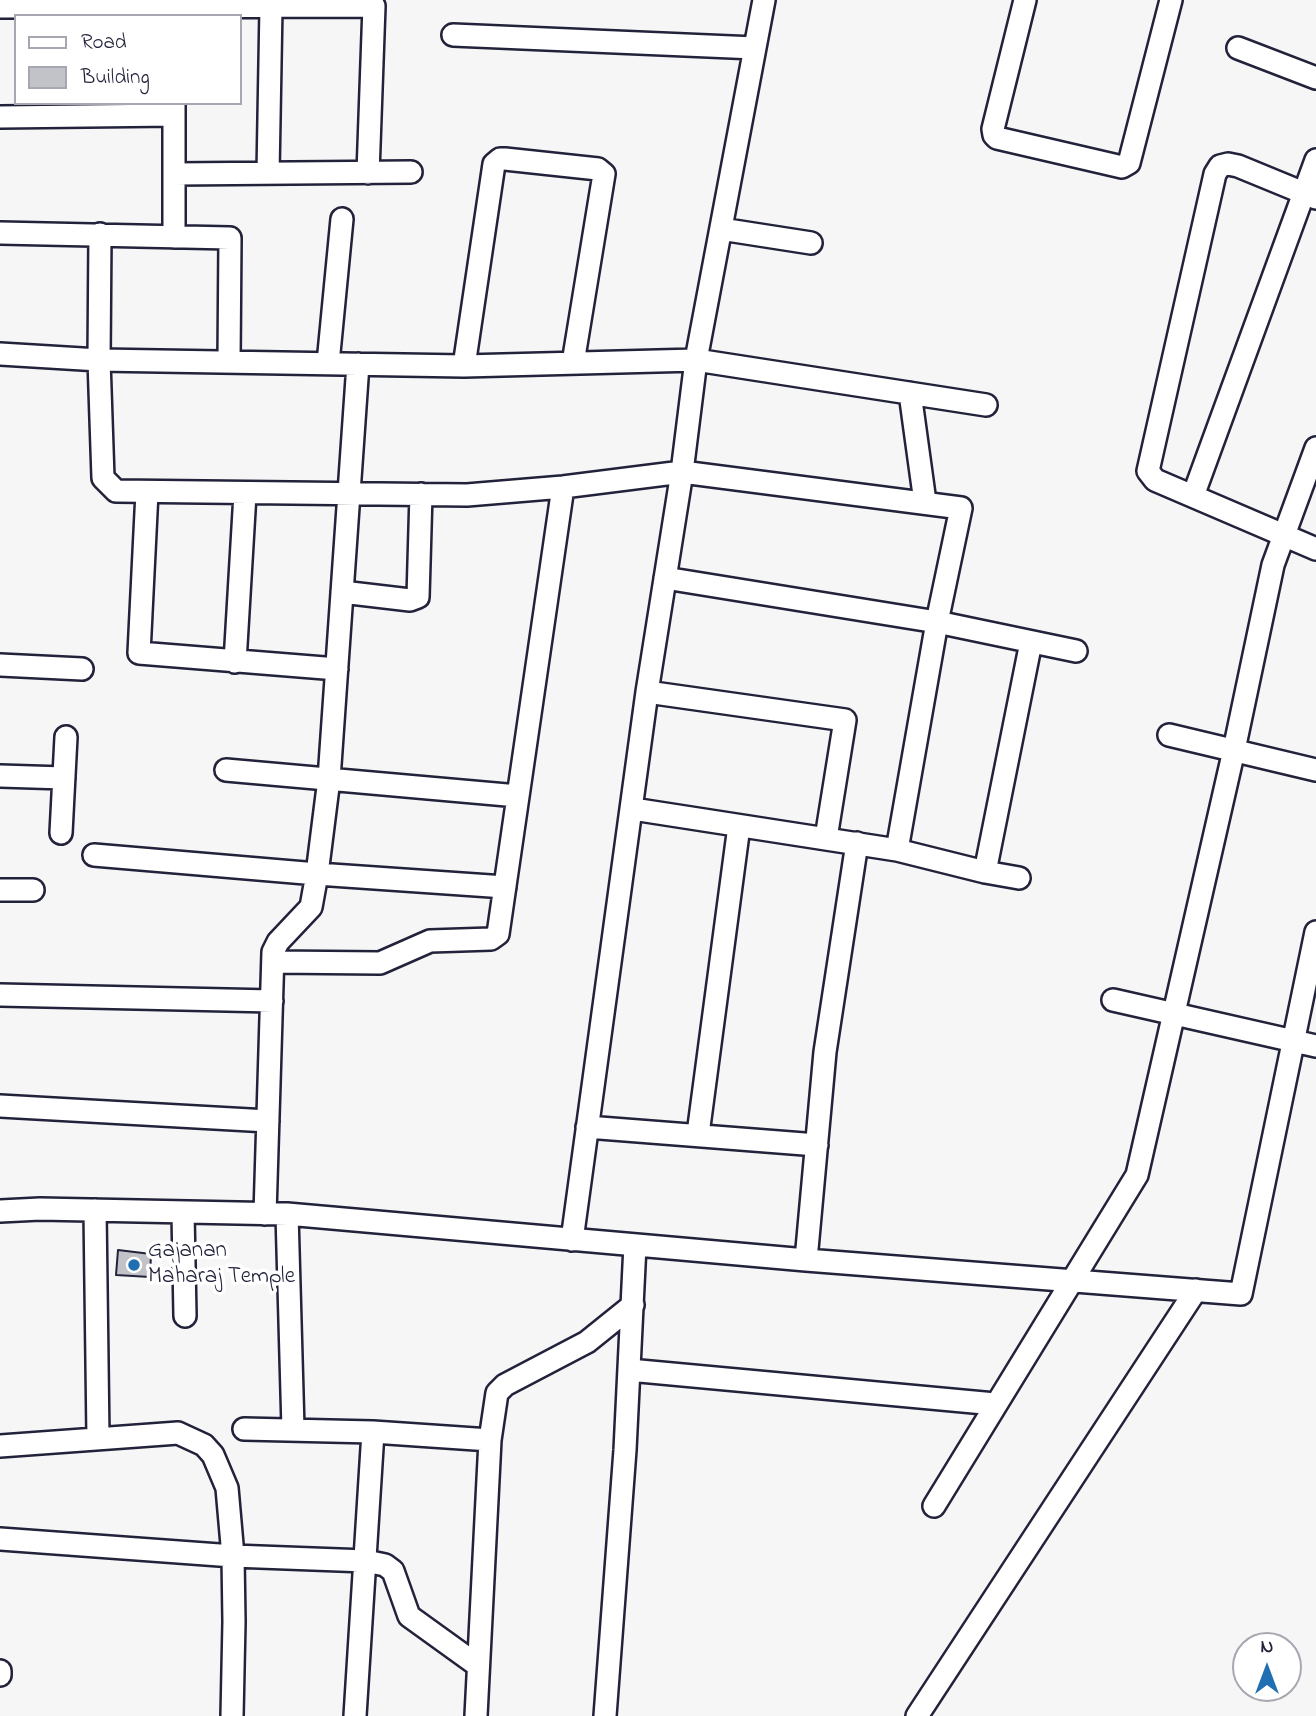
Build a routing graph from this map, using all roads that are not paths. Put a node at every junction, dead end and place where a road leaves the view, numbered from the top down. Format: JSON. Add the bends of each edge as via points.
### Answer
{"nodes":[{"id":1,"x":764,"y":0,"type":"edge"},
{"id":2,"x":1026,"y":0,"type":"edge"},
{"id":3,"x":1171,"y":0,"type":"edge"},
{"id":4,"x":374,"y":3,"type":"edge"},
{"id":5,"x":0,"y":6,"type":"edge"},
{"id":6,"x":271,"y":7,"type":"junction"},
{"id":7,"x":174,"y":11,"type":"edge"},
{"id":8,"x":453,"y":35,"type":"dead end"},
{"id":9,"x":755,"y":48,"type":"junction"},
{"id":10,"x":1238,"y":48,"type":"dead end"},
{"id":11,"x":1316,"y":78,"type":"edge"},
{"id":12,"x":174,"y":109,"type":"edge"},
{"id":13,"x":0,"y":117,"type":"edge"},
{"id":14,"x":1316,"y":160,"type":"edge"},
{"id":15,"x":411,"y":172,"type":"dead end"},
{"id":16,"x":268,"y":173,"type":"junction"},
{"id":17,"x":368,"y":173,"type":"junction"},
{"id":18,"x":174,"y":174,"type":"junction"},
{"id":19,"x":1310,"y":195,"type":"edge"},
{"id":20,"x":342,"y":219,"type":"dead end"},
{"id":21,"x":721,"y":229,"type":"junction"},
{"id":22,"x":0,"y":233,"type":"edge"},
{"id":23,"x":100,"y":234,"type":"junction"},
{"id":24,"x":174,"y":237,"type":"junction"},
{"id":25,"x":811,"y":243,"type":"dead end"},
{"id":26,"x":0,"y":354,"type":"edge"},
{"id":27,"x":99,"y":360,"type":"junction"},
{"id":28,"x":696,"y":360,"type":"junction"},
{"id":29,"x":229,"y":361,"type":"junction"},
{"id":30,"x":328,"y":363,"type":"junction"},
{"id":31,"x":573,"y":363,"type":"junction"},
{"id":32,"x":358,"y":364,"type":"junction"},
{"id":33,"x":464,"y":366,"type":"junction"},
{"id":34,"x":910,"y":393,"type":"junction"},
{"id":35,"x":986,"y":405,"type":"dead end"},
{"id":36,"x":1316,"y":448,"type":"edge"},
{"id":37,"x":682,"y":472,"type":"junction"},
{"id":38,"x":563,"y":487,"type":"junction"},
{"id":39,"x":147,"y":492,"type":"junction"},
{"id":40,"x":245,"y":494,"type":"junction"},
{"id":41,"x":349,"y":494,"type":"junction"},
{"id":42,"x":421,"y":494,"type":"junction"},
{"id":43,"x":1192,"y":496,"type":"junction"},
{"id":44,"x":925,"y":502,"type":"junction"},
{"id":45,"x":1282,"y":535,"type":"junction"},
{"id":46,"x":1316,"y":549,"type":"edge"},
{"id":47,"x":665,"y":578,"type":"junction"},
{"id":48,"x":342,"y":592,"type":"junction"},
{"id":49,"x":937,"y":622,"type":"junction"},
{"id":50,"x":1031,"y":642,"type":"junction"},
{"id":51,"x":1076,"y":651,"type":"dead end"},
{"id":52,"x":235,"y":662,"type":"junction"},
{"id":53,"x":0,"y":664,"type":"edge"},
{"id":54,"x":337,"y":669,"type":"junction"},
{"id":55,"x":82,"y":670,"type":"dead end"},
{"id":56,"x":648,"y":692,"type":"junction"},
{"id":57,"x":1169,"y":735,"type":"dead end"},
{"id":58,"x":66,"y":737,"type":"dead end"},
{"id":59,"x":1234,"y":750,"type":"junction"},
{"id":60,"x":226,"y":770,"type":"dead end"},
{"id":61,"x":1316,"y":770,"type":"edge"},
{"id":62,"x":0,"y":776,"type":"edge"},
{"id":63,"x":64,"y":778,"type":"junction"},
{"id":64,"x":329,"y":779,"type":"junction"},
{"id":65,"x":518,"y":796,"type":"junction"},
{"id":66,"x":633,"y":809,"type":"junction"},
{"id":67,"x":739,"y":826,"type":"junction"},
{"id":68,"x":61,"y":833,"type":"dead end"},
{"id":69,"x":826,"y":838,"type":"junction"},
{"id":70,"x":857,"y":843,"type":"junction"},
{"id":71,"x":897,"y":850,"type":"junction"},
{"id":72,"x":94,"y":855,"type":"dead end"},
{"id":73,"x":985,"y":872,"type":"junction"},
{"id":74,"x":317,"y":874,"type":"junction"},
{"id":75,"x":1019,"y":878,"type":"dead end"},
{"id":76,"x":505,"y":887,"type":"junction"},
{"id":77,"x":0,"y":890,"type":"edge"},
{"id":78,"x":33,"y":891,"type":"dead end"},
{"id":79,"x":1316,"y":932,"type":"edge"},
{"id":80,"x":273,"y":962,"type":"junction"},
{"id":81,"x":0,"y":995,"type":"edge"},
{"id":82,"x":1113,"y":1000,"type":"dead end"},
{"id":83,"x":272,"y":1001,"type":"junction"},
{"id":84,"x":1175,"y":1014,"type":"junction"},
{"id":85,"x":1292,"y":1040,"type":"junction"},
{"id":86,"x":1316,"y":1046,"type":"edge"},
{"id":87,"x":0,"y":1107,"type":"edge"},
{"id":88,"x":268,"y":1121,"type":"junction"},
{"id":89,"x":587,"y":1127,"type":"junction"},
{"id":90,"x":698,"y":1134,"type":"junction"},
{"id":91,"x":817,"y":1145,"type":"junction"},
{"id":92,"x":95,"y":1210,"type":"junction"},
{"id":93,"x":0,"y":1211,"type":"edge"},
{"id":94,"x":183,"y":1213,"type":"junction"},
{"id":95,"x":265,"y":1214,"type":"junction"},
{"id":96,"x":288,"y":1214,"type":"junction"},
{"id":97,"x":572,"y":1240,"type":"junction"},
{"id":98,"x":635,"y":1245,"type":"junction"},
{"id":99,"x":806,"y":1260,"type":"junction"},
{"id":100,"x":1072,"y":1282,"type":"junction"},
{"id":101,"x":1196,"y":1290,"type":"junction"},
{"id":102,"x":633,"y":1305,"type":"junction"},
{"id":103,"x":185,"y":1316,"type":"dead end"},
{"id":104,"x":629,"y":1370,"type":"junction"},
{"id":105,"x":995,"y":1404,"type":"junction"},
{"id":106,"x":244,"y":1429,"type":"dead end"},
{"id":107,"x":293,"y":1429,"type":"junction"},
{"id":108,"x":373,"y":1432,"type":"junction"},
{"id":109,"x":97,"y":1438,"type":"junction"},
{"id":110,"x":490,"y":1440,"type":"junction"},
{"id":111,"x":0,"y":1446,"type":"edge"},
{"id":112,"x":934,"y":1506,"type":"dead end"},
{"id":113,"x":0,"y":1539,"type":"edge"},
{"id":114,"x":233,"y":1556,"type":"junction"},
{"id":115,"x":366,"y":1561,"type":"junction"},
{"id":116,"x":477,"y":1665,"type":"junction"},
{"id":117,"x":232,"y":1716,"type":"edge"},
{"id":118,"x":355,"y":1716,"type":"edge"},
{"id":119,"x":475,"y":1716,"type":"edge"},
{"id":120,"x":605,"y":1716,"type":"edge"},
{"id":121,"x":917,"y":1716,"type":"edge"}],
"edges":[{"from":1,"to":9,"type":"street"},
{"from":2,"to":3,"type":"street","via":[[994,135],[1122,167],[1129,163]]},
{"from":4,"to":6,"type":"street"},
{"from":4,"to":17,"type":"street"},
{"from":5,"to":7,"type":"street"},
{"from":6,"to":7,"type":"street"},
{"from":6,"to":16,"type":"street"},
{"from":8,"to":9,"type":"street"},
{"from":9,"to":21,"type":"street"},
{"from":10,"to":11,"type":"street"},
{"from":12,"to":13,"type":"street"},
{"from":12,"to":18,"type":"street"},
{"from":14,"to":19,"type":"street"},
{"from":15,"to":17,"type":"street"},
{"from":16,"to":17,"type":"street"},
{"from":16,"to":18,"type":"street"},
{"from":18,"to":24,"type":"street"},
{"from":19,"to":43,"type":"street"},
{"from":19,"to":43,"type":"street","via":[[1238,166],[1220,166],[1215,174],[1148,471],[1155,480]]},
{"from":20,"to":30,"type":"street"},
{"from":21,"to":25,"type":"street"},
{"from":21,"to":28,"type":"street"},
{"from":22,"to":23,"type":"street"},
{"from":23,"to":24,"type":"street"},
{"from":23,"to":27,"type":"street"},
{"from":24,"to":29,"type":"street","via":[[230,238]]},
{"from":26,"to":27,"type":"street"},
{"from":27,"to":29,"type":"street"},
{"from":27,"to":39,"type":"street","via":[[103,478],[116,491]]},
{"from":28,"to":31,"type":"street"},
{"from":28,"to":34,"type":"street"},
{"from":28,"to":37,"type":"street"},
{"from":29,"to":30,"type":"street"},
{"from":30,"to":32,"type":"street"},
{"from":31,"to":33,"type":"street"},
{"from":31,"to":33,"type":"street","via":[[604,174],[598,169],[500,159],[494,164]]},
{"from":32,"to":33,"type":"street"},
{"from":32,"to":41,"type":"street"},
{"from":34,"to":35,"type":"street"},
{"from":34,"to":44,"type":"street"},
{"from":36,"to":45,"type":"street"},
{"from":37,"to":38,"type":"street"},
{"from":37,"to":44,"type":"street"},
{"from":37,"to":47,"type":"street"},
{"from":38,"to":42,"type":"street"},
{"from":38,"to":65,"type":"street"},
{"from":39,"to":40,"type":"street"},
{"from":39,"to":52,"type":"street","via":[[139,653]]},
{"from":40,"to":41,"type":"street"},
{"from":40,"to":52,"type":"street"},
{"from":41,"to":42,"type":"street"},
{"from":41,"to":48,"type":"street"},
{"from":42,"to":48,"type":"street","via":[[418,597],[410,600]]},
{"from":43,"to":45,"type":"street"},
{"from":44,"to":49,"type":"street","via":[[961,508]]},
{"from":45,"to":46,"type":"street"},
{"from":45,"to":59,"type":"street"},
{"from":47,"to":49,"type":"street"},
{"from":47,"to":56,"type":"street"},
{"from":48,"to":54,"type":"street"},
{"from":49,"to":50,"type":"street"},
{"from":49,"to":71,"type":"street"},
{"from":50,"to":51,"type":"street"},
{"from":50,"to":73,"type":"street"},
{"from":52,"to":54,"type":"street"},
{"from":53,"to":55,"type":"street"},
{"from":54,"to":64,"type":"street"},
{"from":56,"to":66,"type":"street"},
{"from":56,"to":69,"type":"street","via":[[845,720]]},
{"from":57,"to":59,"type":"street"},
{"from":58,"to":63,"type":"street"},
{"from":59,"to":61,"type":"street"},
{"from":59,"to":84,"type":"street"},
{"from":60,"to":64,"type":"street"},
{"from":62,"to":63,"type":"street"},
{"from":63,"to":68,"type":"street"},
{"from":64,"to":65,"type":"street"},
{"from":64,"to":74,"type":"street"},
{"from":65,"to":76,"type":"street"},
{"from":66,"to":67,"type":"street"},
{"from":66,"to":89,"type":"street"},
{"from":67,"to":69,"type":"street"},
{"from":67,"to":90,"type":"street"},
{"from":69,"to":70,"type":"street"},
{"from":70,"to":71,"type":"street"},
{"from":70,"to":91,"type":"street","via":[[825,1052]]},
{"from":71,"to":73,"type":"street"},
{"from":72,"to":74,"type":"street"},
{"from":73,"to":75,"type":"street"},
{"from":74,"to":76,"type":"street"},
{"from":74,"to":80,"type":"street","via":[[311,907],[275,946]]},
{"from":76,"to":80,"type":"street","via":[[498,934],[491,939],[430,941],[380,963]]},
{"from":77,"to":78,"type":"street"},
{"from":79,"to":85,"type":"street"},
{"from":80,"to":83,"type":"street"},
{"from":81,"to":83,"type":"street"},
{"from":82,"to":84,"type":"street"},
{"from":83,"to":88,"type":"street"},
{"from":84,"to":85,"type":"street"},
{"from":84,"to":100,"type":"street","via":[[1137,1175]]},
{"from":85,"to":86,"type":"street"},
{"from":85,"to":101,"type":"street","via":[[1241,1294]]},
{"from":87,"to":88,"type":"street"},
{"from":88,"to":95,"type":"street"},
{"from":89,"to":90,"type":"street"},
{"from":89,"to":97,"type":"street"},
{"from":90,"to":91,"type":"street"},
{"from":91,"to":99,"type":"street"},
{"from":92,"to":93,"type":"street"},
{"from":92,"to":94,"type":"street"},
{"from":92,"to":109,"type":"street"},
{"from":94,"to":95,"type":"street"},
{"from":94,"to":103,"type":"street"},
{"from":95,"to":96,"type":"street"},
{"from":96,"to":97,"type":"street"},
{"from":96,"to":107,"type":"street"},
{"from":97,"to":98,"type":"street"},
{"from":98,"to":99,"type":"street"},
{"from":98,"to":102,"type":"street"},
{"from":99,"to":100,"type":"street"},
{"from":100,"to":101,"type":"street"},
{"from":100,"to":105,"type":"street"},
{"from":101,"to":121,"type":"street"},
{"from":102,"to":104,"type":"street"},
{"from":102,"to":110,"type":"street","via":[[587,1342],[500,1388]]},
{"from":104,"to":105,"type":"street"},
{"from":104,"to":120,"type":"street"},
{"from":105,"to":112,"type":"street"},
{"from":106,"to":107,"type":"street"},
{"from":107,"to":108,"type":"street"},
{"from":108,"to":110,"type":"street"},
{"from":108,"to":115,"type":"street"},
{"from":109,"to":111,"type":"street"},
{"from":109,"to":114,"type":"street","via":[[178,1433],[204,1445],[214,1455],[227,1488]]},
{"from":110,"to":116,"type":"street"},
{"from":113,"to":114,"type":"street"},
{"from":114,"to":115,"type":"street"},
{"from":114,"to":117,"type":"street"},
{"from":115,"to":116,"type":"street","via":[[389,1567],[409,1616]]},
{"from":115,"to":118,"type":"street"},
{"from":116,"to":119,"type":"street"}]}
